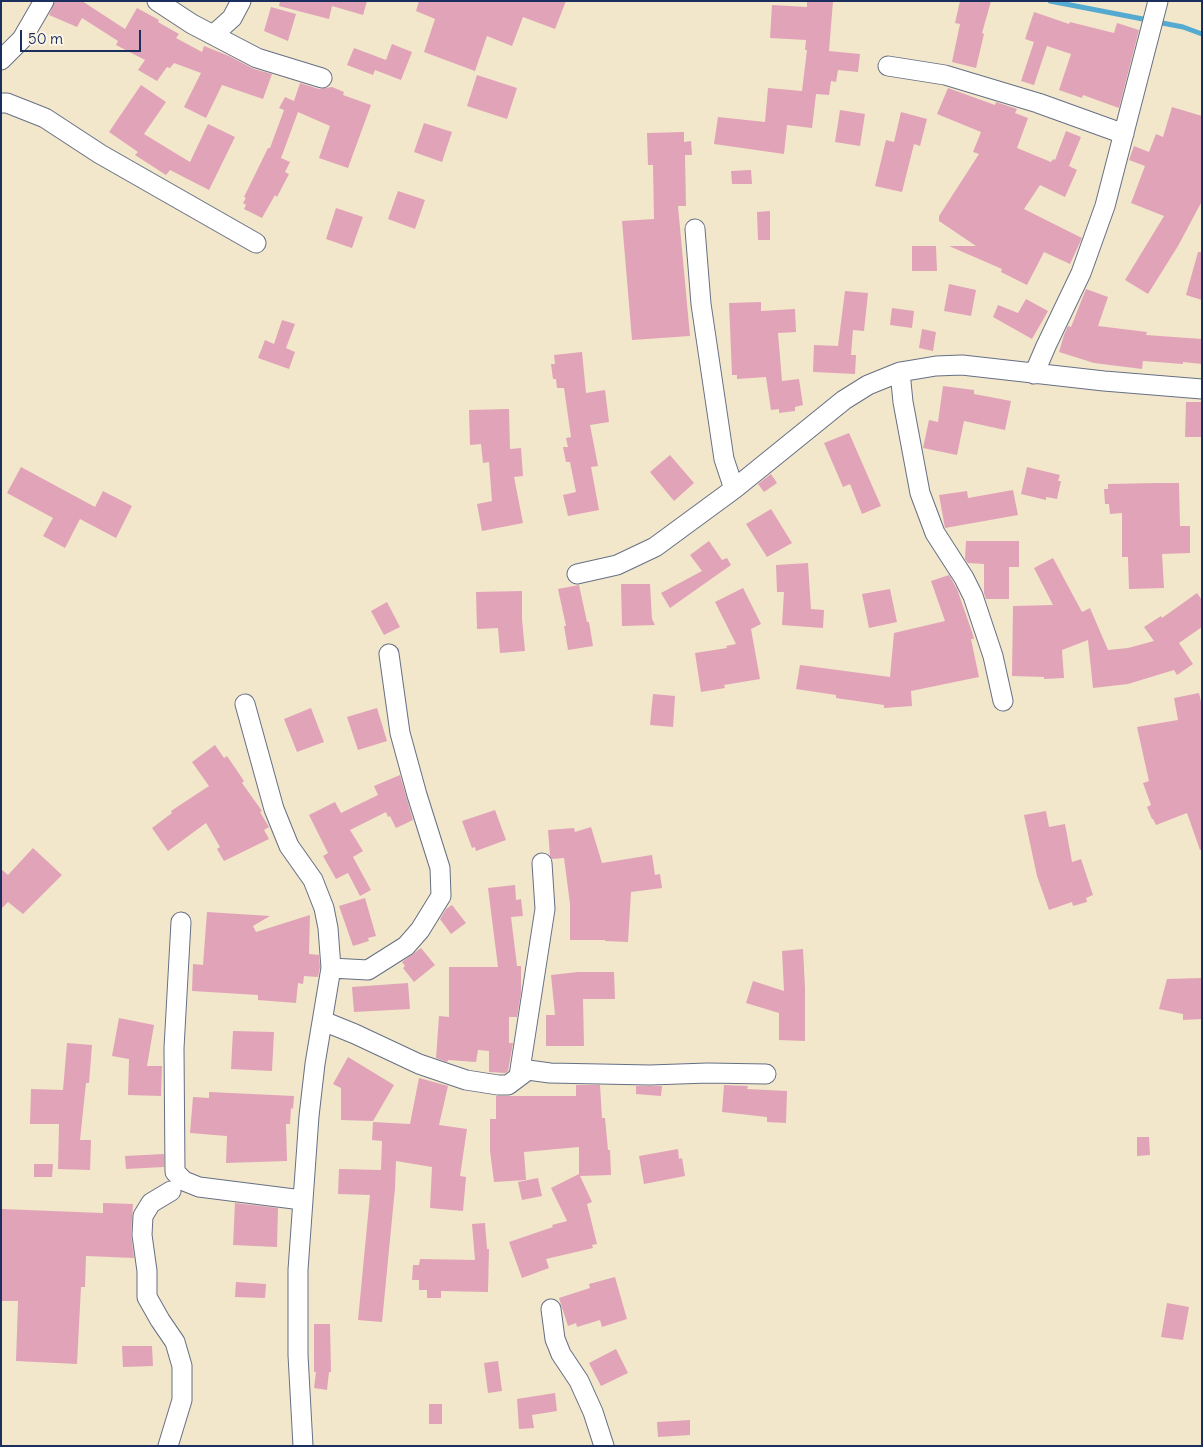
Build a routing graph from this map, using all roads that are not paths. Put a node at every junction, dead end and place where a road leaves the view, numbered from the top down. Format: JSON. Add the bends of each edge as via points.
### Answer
{"nodes":[{"id":1,"x":44,"y":1,"type":"edge"},
{"id":2,"x":157,"y":1,"type":"edge"},
{"id":3,"x":241,"y":1,"type":"edge"},
{"id":4,"x":1158,"y":1,"type":"edge"},
{"id":5,"x":213,"y":35,"type":"junction"},
{"id":6,"x":1,"y":60,"type":"edge"},
{"id":7,"x":888,"y":66,"type":"dead end"},
{"id":8,"x":322,"y":78,"type":"dead end"},
{"id":9,"x":1,"y":102,"type":"edge"},
{"id":10,"x":1124,"y":134,"type":"junction"},
{"id":11,"x":695,"y":229,"type":"dead end"},
{"id":12,"x":256,"y":243,"type":"dead end"},
{"id":13,"x":900,"y":372,"type":"junction"},
{"id":14,"x":1034,"y":374,"type":"junction"},
{"id":15,"x":1202,"y":389,"type":"edge"},
{"id":16,"x":734,"y":488,"type":"junction"},
{"id":17,"x":577,"y":574,"type":"dead end"},
{"id":18,"x":389,"y":654,"type":"dead end"},
{"id":19,"x":1003,"y":701,"type":"dead end"},
{"id":20,"x":245,"y":704,"type":"dead end"},
{"id":21,"x":542,"y":863,"type":"dead end"},
{"id":22,"x":181,"y":922,"type":"dead end"},
{"id":23,"x":331,"y":968,"type":"junction"},
{"id":24,"x":323,"y":1021,"type":"junction"},
{"id":25,"x":766,"y":1074,"type":"dead end"},
{"id":26,"x":519,"y":1076,"type":"junction"},
{"id":27,"x":172,"y":1191,"type":"dead end"},
{"id":28,"x":302,"y":1200,"type":"junction"},
{"id":29,"x":551,"y":1309,"type":"dead end"},
{"id":30,"x":168,"y":1446,"type":"edge"},
{"id":31,"x":302,"y":1446,"type":"edge"},
{"id":32,"x":604,"y":1446,"type":"edge"}],
"edges":[{"from":1,"to":6,"type":"street","via":[[22,39]]},
{"from":2,"to":5,"type":"street"},
{"from":3,"to":5,"type":"street","via":[[232,18]]},
{"from":4,"to":10,"type":"street"},
{"from":5,"to":8,"type":"street","via":[[257,58]]},
{"from":7,"to":10,"type":"street","via":[[945,75],[1038,103]]},
{"from":9,"to":12,"type":"street","via":[[45,118],[100,154]]},
{"from":10,"to":14,"type":"street","via":[[1105,206],[1081,273]]},
{"from":11,"to":16,"type":"street","via":[[701,304],[716,411],[724,459]]},
{"from":13,"to":14,"type":"street","via":[[936,366],[962,366]]},
{"from":13,"to":16,"type":"street","via":[[868,385],[844,400]]},
{"from":13,"to":19,"type":"street","via":[[920,493],[935,533],[973,596],[993,656]]},
{"from":14,"to":15,"type":"street"},
{"from":16,"to":17,"type":"street","via":[[655,546],[617,565]]},
{"from":18,"to":23,"type":"street","via":[[400,733],[440,868],[441,896],[406,946],[368,970]]},
{"from":20,"to":23,"type":"street","via":[[274,809],[289,846],[313,880],[324,908]]},
{"from":21,"to":26,"type":"street","via":[[545,909]]},
{"from":22,"to":28,"type":"street","via":[[174,1048],[174,1172],[184,1181],[199,1187]]},
{"from":23,"to":24,"type":"street"},
{"from":24,"to":26,"type":"street","via":[[419,1064],[466,1080],[508,1085]]},
{"from":24,"to":28,"type":"street","via":[[315,1064]]},
{"from":25,"to":26,"type":"street","via":[[528,1070]]},
{"from":27,"to":30,"type":"street","via":[[151,1203],[143,1216],[142,1236],[146,1297],[176,1342],[182,1366],[182,1400]]},
{"from":28,"to":31,"type":"street","via":[[298,1324]]},
{"from":29,"to":32,"type":"street","via":[[555,1339],[593,1412]]}]}
